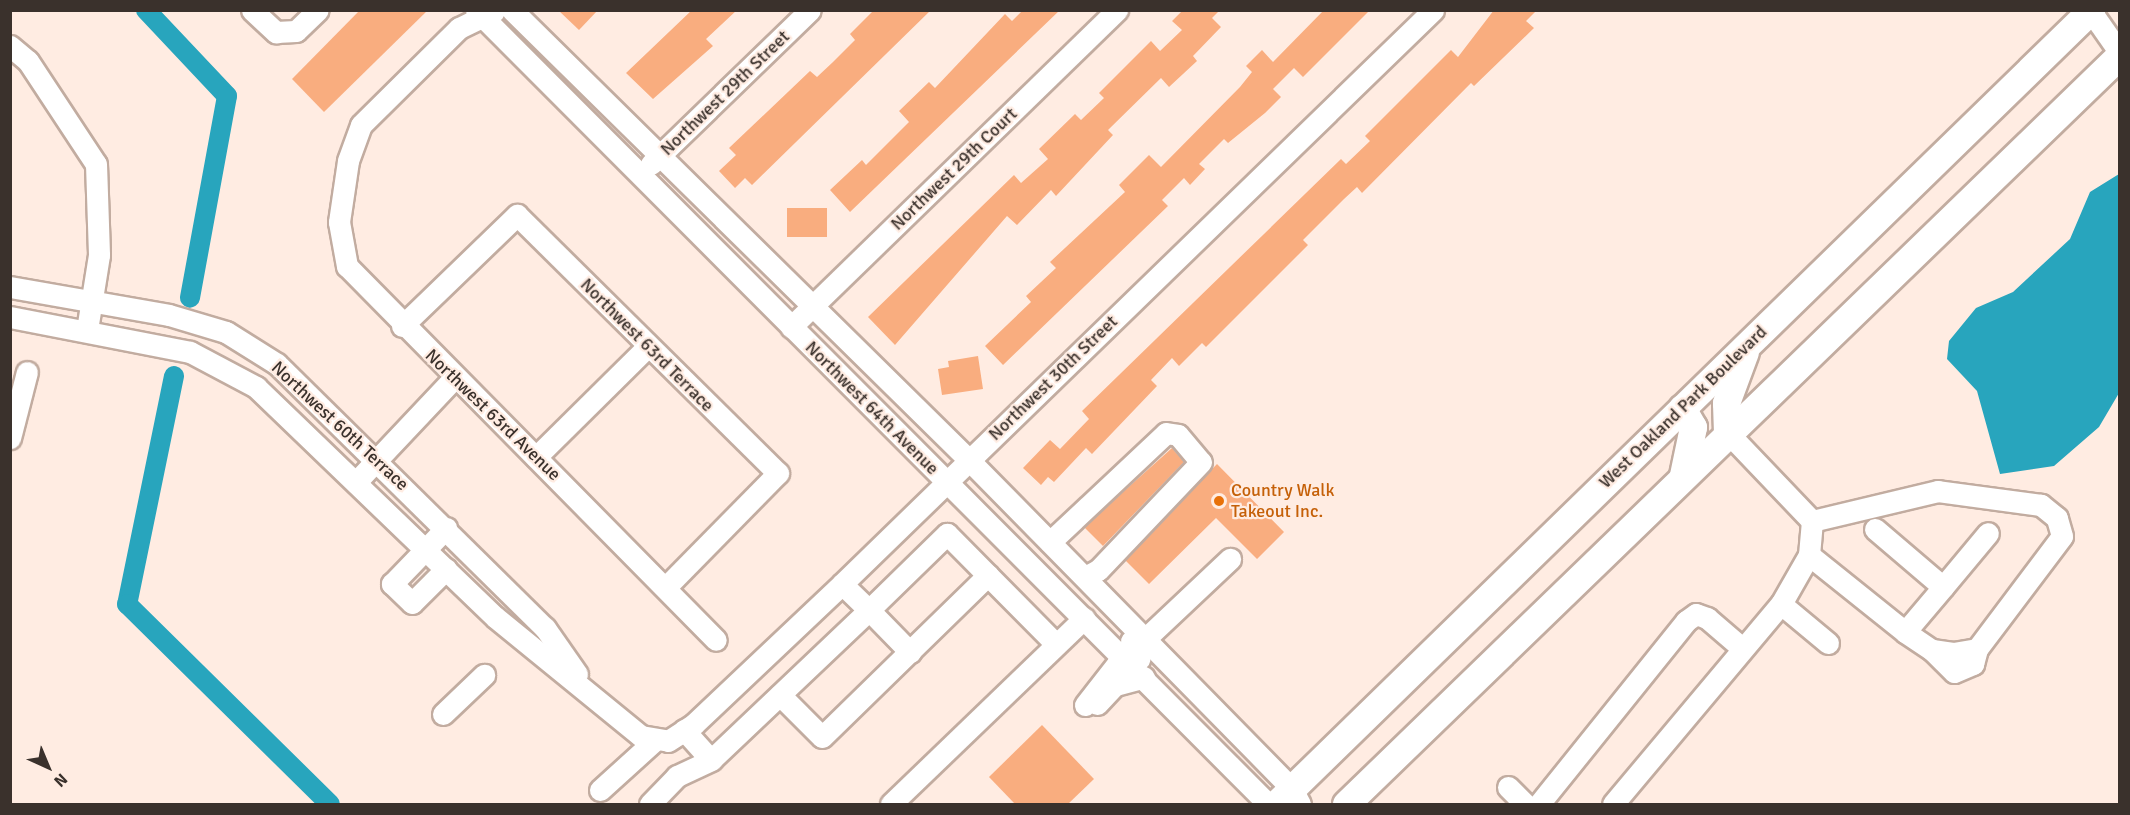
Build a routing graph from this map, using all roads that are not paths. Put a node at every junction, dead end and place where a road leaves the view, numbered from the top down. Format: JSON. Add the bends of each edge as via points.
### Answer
{"nodes":[{"id":1,"x":252,"y":10,"type":"edge"},
{"id":2,"x":318,"y":10,"type":"edge"},
{"id":3,"x":512,"y":10,"type":"edge"},
{"id":4,"x":810,"y":10,"type":"edge"},
{"id":5,"x":1117,"y":10,"type":"edge"},
{"id":6,"x":1433,"y":10,"type":"edge"},
{"id":7,"x":2090,"y":11,"type":"edge"},
{"id":8,"x":485,"y":14,"type":"edge"},
{"id":9,"x":10,"y":46,"type":"edge"},
{"id":10,"x":2120,"y":54,"type":"edge"},
{"id":11,"x":19,"y":67,"type":"edge"},
{"id":12,"x":659,"y":156,"type":"junction"},
{"id":13,"x":639,"y":175,"type":"junction"},
{"id":14,"x":10,"y":287,"type":"edge"},
{"id":15,"x":92,"y":298,"type":"junction"},
{"id":16,"x":813,"y":306,"type":"junction"},
{"id":17,"x":10,"y":317,"type":"edge"},
{"id":18,"x":402,"y":326,"type":"junction"},
{"id":19,"x":791,"y":327,"type":"junction"},
{"id":20,"x":87,"y":330,"type":"junction"},
{"id":21,"x":647,"y":347,"type":"junction"},
{"id":22,"x":1746,"y":348,"type":"junction"},
{"id":23,"x":27,"y":372,"type":"dead end"},
{"id":24,"x":455,"y":377,"type":"junction"},
{"id":25,"x":1682,"y":408,"type":"junction"},
{"id":26,"x":1727,"y":432,"type":"junction"},
{"id":27,"x":10,"y":438,"type":"edge"},
{"id":28,"x":536,"y":457,"type":"junction"},
{"id":29,"x":378,"y":459,"type":"junction"},
{"id":30,"x":968,"y":459,"type":"junction"},
{"id":31,"x":1682,"y":476,"type":"junction"},
{"id":32,"x":946,"y":480,"type":"junction"},
{"id":33,"x":356,"y":482,"type":"junction"},
{"id":34,"x":1812,"y":521,"type":"junction"},
{"id":35,"x":446,"y":528,"type":"junction"},
{"id":36,"x":1875,"y":529,"type":"dead end"},
{"id":37,"x":1988,"y":533,"type":"dead end"},
{"id":38,"x":1050,"y":542,"type":"junction"},
{"id":39,"x":424,"y":548,"type":"junction"},
{"id":40,"x":1809,"y":555,"type":"junction"},
{"id":41,"x":1230,"y":559,"type":"dead end"},
{"id":42,"x":446,"y":569,"type":"junction"},
{"id":43,"x":988,"y":575,"type":"junction"},
{"id":44,"x":1085,"y":577,"type":"junction"},
{"id":45,"x":842,"y":584,"type":"junction"},
{"id":46,"x":667,"y":586,"type":"junction"},
{"id":47,"x":1943,"y":587,"type":"junction"},
{"id":48,"x":1781,"y":604,"type":"junction"},
{"id":49,"x":869,"y":610,"type":"junction"},
{"id":50,"x":1084,"y":618,"type":"junction"},
{"id":51,"x":1905,"y":632,"type":"junction"},
{"id":52,"x":1099,"y":633,"type":"junction"},
{"id":53,"x":1145,"y":639,"type":"junction"},
{"id":54,"x":716,"y":640,"type":"dead end"},
{"id":55,"x":1828,"y":643,"type":"dead end"},
{"id":56,"x":1056,"y":644,"type":"junction"},
{"id":57,"x":1742,"y":648,"type":"junction"},
{"id":58,"x":910,"y":652,"type":"junction"},
{"id":59,"x":1129,"y":660,"type":"junction"},
{"id":60,"x":1169,"y":664,"type":"junction"},
{"id":61,"x":484,"y":675,"type":"dead end"},
{"id":62,"x":1144,"y":677,"type":"junction"},
{"id":63,"x":592,"y":694,"type":"junction"},
{"id":64,"x":780,"y":694,"type":"junction"},
{"id":65,"x":443,"y":714,"type":"dead end"},
{"id":66,"x":669,"y":737,"type":"junction"},
{"id":67,"x":711,"y":759,"type":"junction"},
{"id":68,"x":1508,"y":787,"type":"dead end"},
{"id":69,"x":600,"y":790,"type":"dead end"},
{"id":70,"x":1289,"y":799,"type":"edge"},
{"id":71,"x":650,"y":804,"type":"edge"},
{"id":72,"x":891,"y":804,"type":"edge"},
{"id":73,"x":1268,"y":804,"type":"edge"},
{"id":74,"x":1346,"y":804,"type":"edge"},
{"id":75,"x":1525,"y":804,"type":"edge"},
{"id":76,"x":1539,"y":804,"type":"edge"},
{"id":77,"x":1613,"y":804,"type":"edge"}],
"edges":[{"from":1,"to":2,"type":"street","via":[[276,32],[296,31]]},
{"from":3,"to":12,"type":"street","name":"Northwest 64th Avenue"},
{"from":4,"to":12,"type":"street","name":"Northwest 29th Street"},
{"from":5,"to":16,"type":"street","name":"Northwest 29th Court"},
{"from":6,"to":30,"type":"street","name":"Northwest 30th Street"},
{"from":7,"to":10,"type":"street"},
{"from":7,"to":22,"type":"main road","name":"West Oakland Park Boulevard"},
{"from":8,"to":13,"type":"street","name":"Northwest 64th Avenue"},
{"from":8,"to":18,"type":"street","name":"Northwest 63rd Avenue","via":[[459,28],[361,125],[348,161],[339,222],[346,266]]},
{"from":9,"to":11,"type":"street"},
{"from":10,"to":26,"type":"main road"},
{"from":11,"to":15,"type":"street","via":[[96,164],[99,255]]},
{"from":12,"to":13,"type":"street","name":"Northwest 29th Street"},
{"from":12,"to":16,"type":"street","name":"Northwest 64th Avenue"},
{"from":13,"to":19,"type":"street","name":"Northwest 64th Avenue"},
{"from":14,"to":15,"type":"street","name":"Northwest 60th Terrace"},
{"from":15,"to":20,"type":"street"},
{"from":15,"to":29,"type":"street","name":"Northwest 60th Terrace","via":[[226,332],[277,364]]},
{"from":16,"to":19,"type":"street","name":"Northwest 29th Court"},
{"from":16,"to":30,"type":"street","name":"Northwest 64th Avenue"},
{"from":17,"to":20,"type":"street","name":"Northwest 60th Terrace"},
{"from":18,"to":21,"type":"street","name":"Northwest 63rd Terrace","via":[[517,215]]},
{"from":18,"to":24,"type":"street","name":"Northwest 63rd Avenue"},
{"from":19,"to":32,"type":"street","name":"Northwest 64th Avenue"},
{"from":20,"to":33,"type":"street","name":"Northwest 60th Terrace","via":[[190,352],[256,387]]},
{"from":21,"to":28,"type":"street"},
{"from":21,"to":46,"type":"street","name":"Northwest 63rd Terrace","via":[[778,473]]},
{"from":22,"to":25,"type":"main road","name":"West Oakland Park Boulevard"},
{"from":22,"to":26,"type":"main road","via":[[1726,403]]},
{"from":23,"to":27,"type":"street"},
{"from":24,"to":28,"type":"street","name":"Northwest 63rd Avenue"},
{"from":24,"to":29,"type":"street"},
{"from":25,"to":31,"type":"main road","via":[[1694,427]]},
{"from":25,"to":70,"type":"main road","name":"West Oakland Park Boulevard"},
{"from":26,"to":31,"type":"main road"},
{"from":26,"to":34,"type":"street"},
{"from":28,"to":46,"type":"street","name":"Northwest 63rd Avenue"},
{"from":29,"to":33,"type":"street"},
{"from":29,"to":35,"type":"street","name":"Northwest 60th Terrace"},
{"from":30,"to":32,"type":"street","name":"Northwest 30th Street"},
{"from":30,"to":38,"type":"street","name":"Northwest 64th Avenue"},
{"from":31,"to":74,"type":"main road"},
{"from":32,"to":45,"type":"street","name":"Northwest 30th Street"},
{"from":32,"to":50,"type":"street","name":"Northwest 64th Avenue"},
{"from":33,"to":39,"type":"street","name":"Northwest 60th Terrace"},
{"from":34,"to":40,"type":"street"},
{"from":34,"to":51,"type":"street","via":[[1938,491],[2041,505],[2056,518],[2062,536],[2055,551],[1977,649],[1932,650]]},
{"from":35,"to":39,"type":"street"},
{"from":35,"to":63,"type":"street","name":"Northwest 60th Terrace","via":[[545,628]]},
{"from":36,"to":47,"type":"street"},
{"from":37,"to":47,"type":"street"},
{"from":38,"to":44,"type":"street","name":"Northwest 64th Avenue"},
{"from":38,"to":44,"type":"street","via":[[1166,433],[1178,435],[1201,462],[1098,570]]},
{"from":39,"to":42,"type":"street","name":"Northwest 60th Terrace"},
{"from":39,"to":42,"type":"street","via":[[392,584],[412,603]]},
{"from":40,"to":48,"type":"street"},
{"from":40,"to":51,"type":"street"},
{"from":41,"to":53,"type":"street"},
{"from":42,"to":63,"type":"street","name":"Northwest 60th Terrace","via":[[495,617]]},
{"from":43,"to":49,"type":"street","via":[[947,534]]},
{"from":43,"to":56,"type":"street"},
{"from":43,"to":58,"type":"street"},
{"from":44,"to":53,"type":"street","name":"Northwest 64th Avenue"},
{"from":45,"to":49,"type":"street"},
{"from":45,"to":66,"type":"street","name":"Northwest 30th Street"},
{"from":46,"to":54,"type":"street","name":"Northwest 63rd Avenue"},
{"from":47,"to":51,"type":"street"},
{"from":48,"to":55,"type":"street"},
{"from":48,"to":57,"type":"street"},
{"from":49,"to":58,"type":"street"},
{"from":49,"to":64,"type":"street"},
{"from":50,"to":52,"type":"street","name":"Northwest 64th Avenue"},
{"from":50,"to":56,"type":"street"},
{"from":52,"to":53,"type":"street","via":[[1128,641]]},
{"from":52,"to":59,"type":"street","name":"Northwest 64th Avenue"},
{"from":53,"to":60,"type":"street","name":"Northwest 64th Avenue"},
{"from":56,"to":72,"type":"street"},
{"from":57,"to":76,"type":"street","via":[[1707,618],[1696,614],[1686,621]]},
{"from":57,"to":77,"type":"street"},
{"from":58,"to":64,"type":"street","via":[[822,737]]},
{"from":59,"to":60,"type":"street"},
{"from":59,"to":62,"type":"street","name":"Northwest 64th Avenue"},
{"from":59,"to":62,"type":"street","via":[[1100,680],[1088,708],[1114,685]]},
{"from":60,"to":70,"type":"street","name":"Northwest 64th Avenue"},
{"from":61,"to":65,"type":"street"},
{"from":62,"to":73,"type":"street","name":"Northwest 64th Avenue"},
{"from":63,"to":66,"type":"street","name":"Northwest 60th Terrace"},
{"from":64,"to":67,"type":"street"},
{"from":66,"to":67,"type":"street","name":"Northwest 60th Terrace"},
{"from":66,"to":69,"type":"street","name":"Northwest 30th Street"},
{"from":67,"to":71,"type":"street","via":[[677,776]]},
{"from":68,"to":75,"type":"street"}]}
